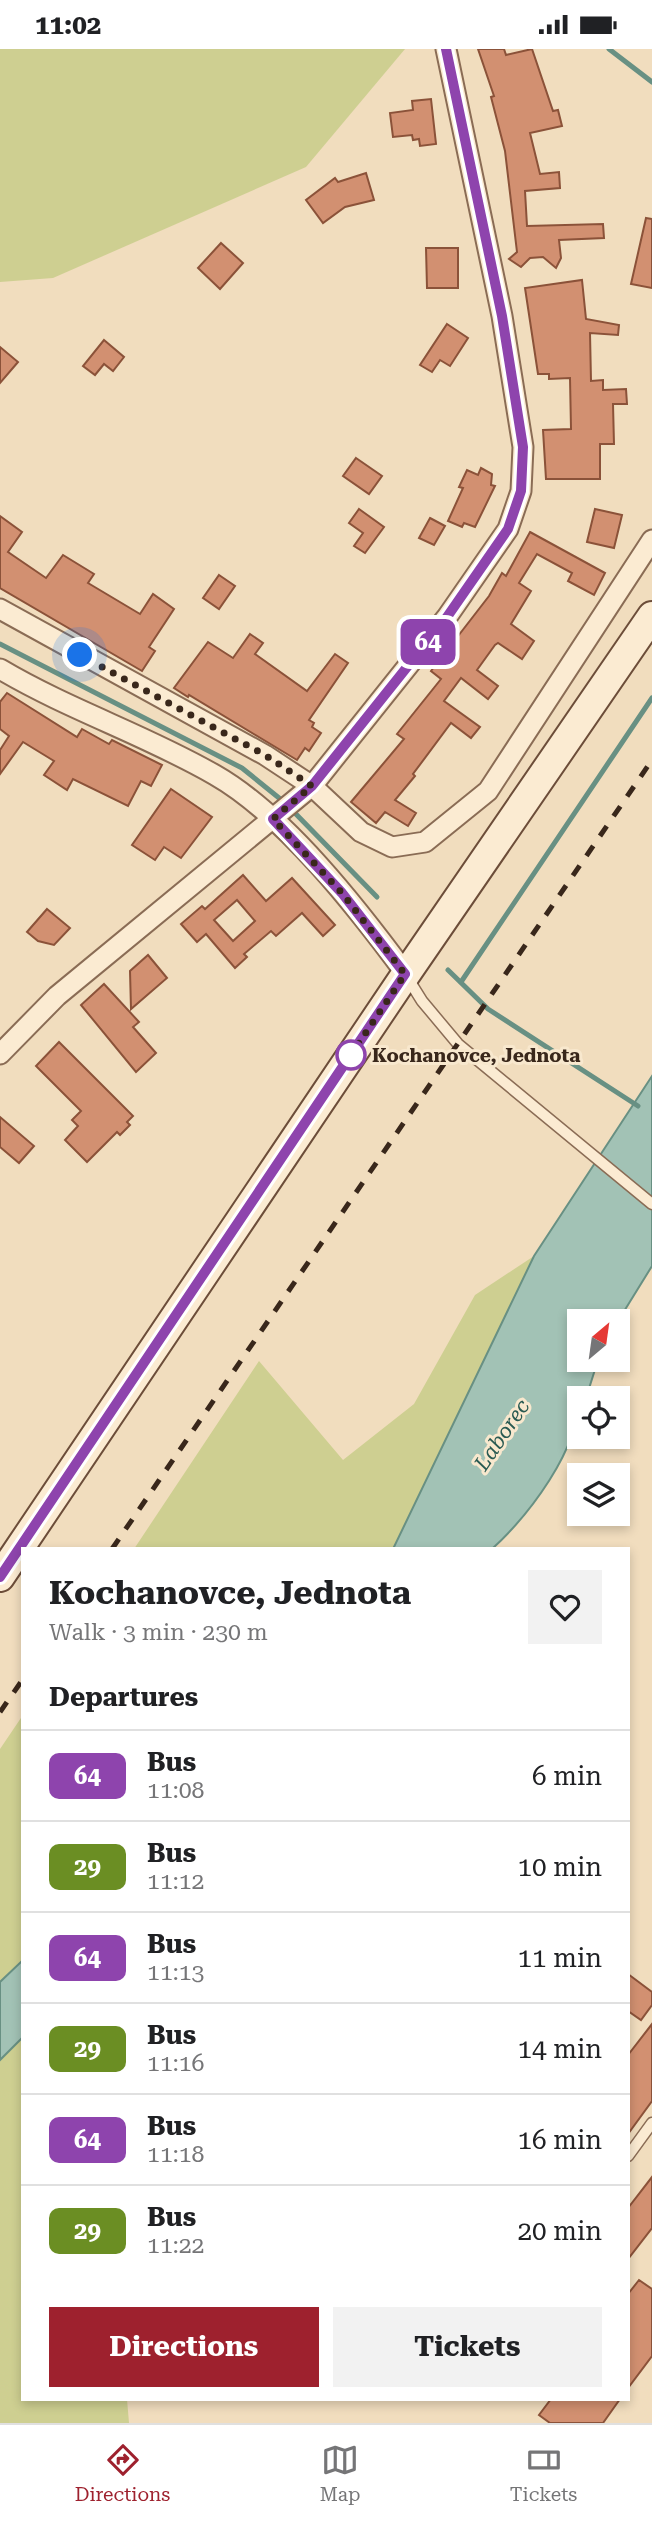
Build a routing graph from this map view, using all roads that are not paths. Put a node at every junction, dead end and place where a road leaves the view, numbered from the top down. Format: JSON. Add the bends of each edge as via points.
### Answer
{"nodes":[{"id":1,"x":446,"y":49,"type":"edge"},
{"id":2,"x":652,"y":540,"type":"edge"},
{"id":3,"x":0,"y":610,"type":"edge"},
{"id":4,"x":652,"y":616,"type":"edge"},
{"id":5,"x":0,"y":669,"type":"edge"},
{"id":6,"x":312,"y":786,"type":"junction"},
{"id":7,"x":277,"y":816,"type":"junction"},
{"id":8,"x":405,"y":974,"type":"junction"},
{"id":9,"x":0,"y":1054,"type":"edge"},
{"id":10,"x":652,"y":1203,"type":"edge"},
{"id":11,"x":0,"y":1577,"type":"edge"},
{"id":12,"x":652,"y":2123,"type":"edge"},
{"id":13,"x":630,"y":2153,"type":"edge"}],
"edges":[{"from":1,"to":6,"type":"street","via":[[502,316],[523,447],[521,491],[508,529],[488,561]]},
{"from":2,"to":6,"type":"street","via":[[488,791],[425,842],[392,847],[361,832]]},
{"from":3,"to":6,"type":"street","via":[[265,755]]},
{"from":4,"to":8,"type":"main road"},
{"from":5,"to":7,"type":"street","via":[[215,775]]},
{"from":6,"to":7,"type":"street"},
{"from":7,"to":8,"type":"street"},
{"from":7,"to":9,"type":"street","via":[[57,996]]},
{"from":8,"to":10,"type":"lane","via":[[458,1044]]},
{"from":8,"to":11,"type":"main road"},
{"from":12,"to":13,"type":"lane"}]}
